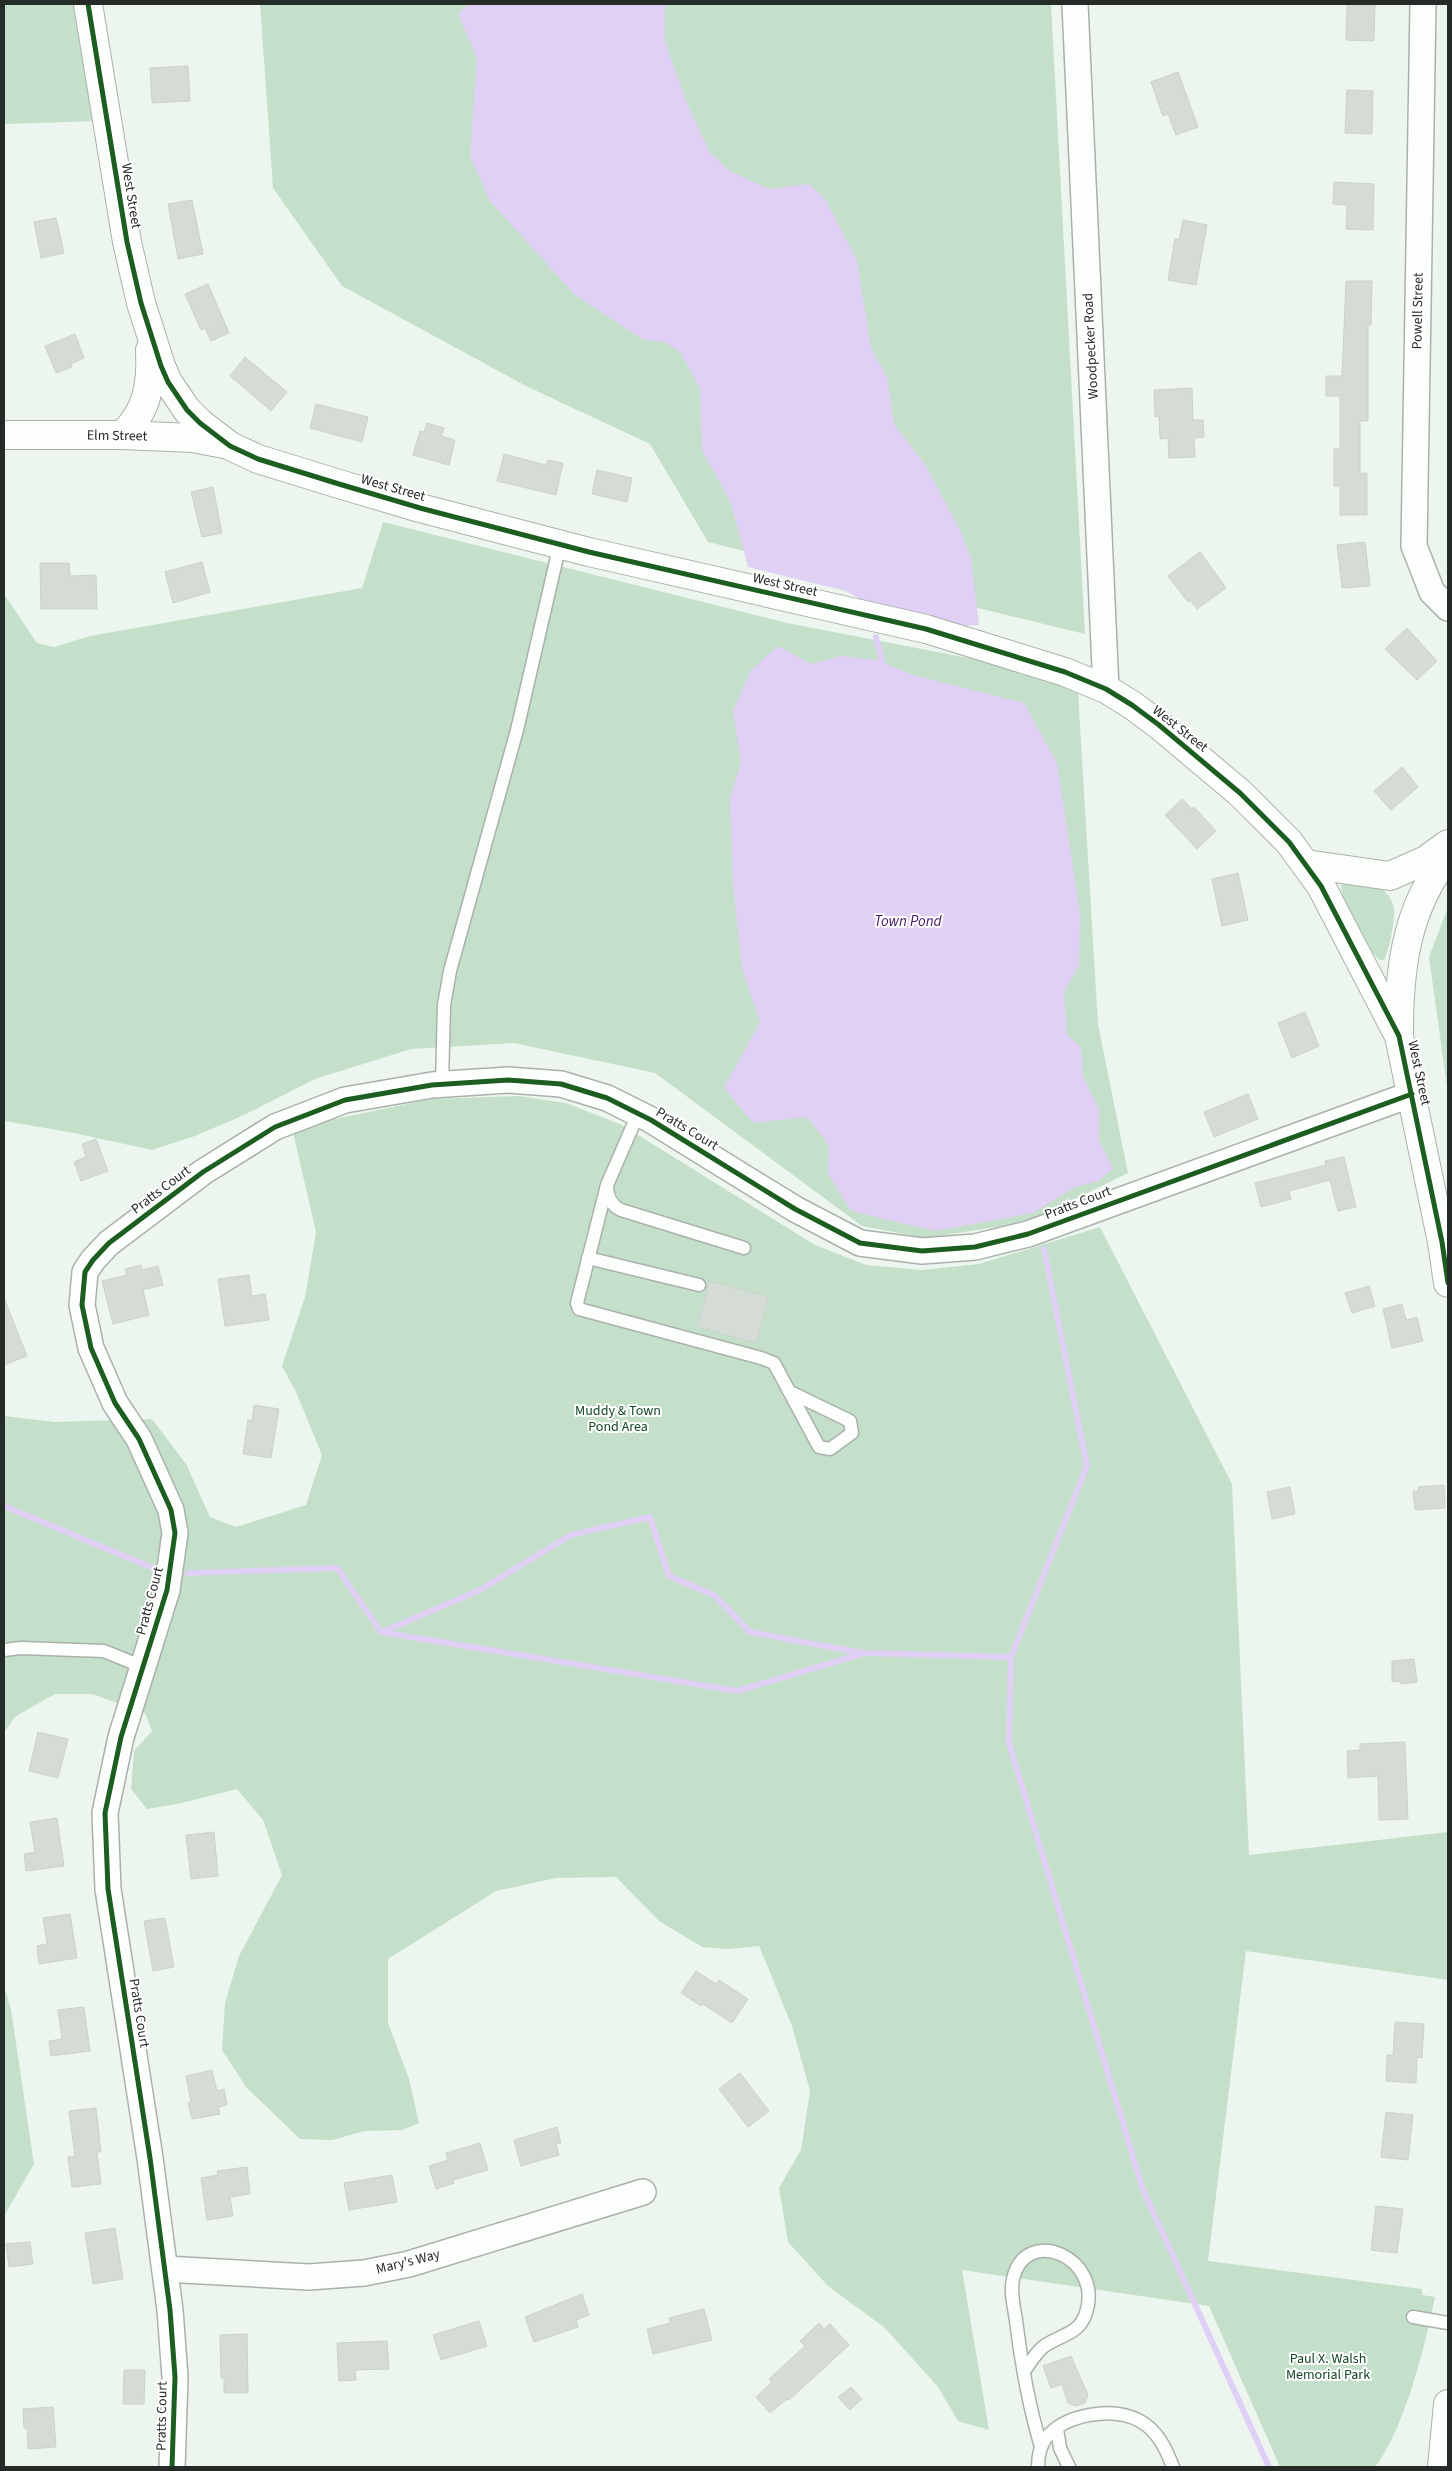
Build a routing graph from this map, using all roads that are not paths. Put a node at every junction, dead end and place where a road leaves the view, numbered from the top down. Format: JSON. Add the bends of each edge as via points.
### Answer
{"nodes":[{"id":1,"x":88,"y":4,"type":"edge"},
{"id":2,"x":1075,"y":4,"type":"edge"},
{"id":3,"x":1423,"y":4,"type":"edge"},
{"id":4,"x":149,"y":332,"type":"junction"},
{"id":5,"x":4,"y":435,"type":"edge"},
{"id":6,"x":122,"y":435,"type":"junction"},
{"id":7,"x":230,"y":446,"type":"junction"},
{"id":8,"x":560,"y":544,"type":"junction"},
{"id":9,"x":1448,"y":608,"type":"edge"},
{"id":10,"x":1106,"y":689,"type":"junction"},
{"id":11,"x":1448,"y":844,"type":"edge"},
{"id":12,"x":1448,"y":856,"type":"edge"},
{"id":13,"x":1306,"y":864,"type":"junction"},
{"id":14,"x":1400,"y":1036,"type":"junction"},
{"id":15,"x":442,"y":1084,"type":"junction"},
{"id":16,"x":1412,"y":1094,"type":"junction"},
{"id":17,"x":638,"y":1114,"type":"junction"},
{"id":18,"x":607,"y":1185,"type":"junction"},
{"id":19,"x":744,"y":1248,"type":"dead end"},
{"id":20,"x":588,"y":1258,"type":"junction"},
{"id":21,"x":1448,"y":1283,"type":"edge"},
{"id":22,"x":698,"y":1285,"type":"dead end"},
{"id":23,"x":790,"y":1392,"type":"junction"},
{"id":24,"x":4,"y":1650,"type":"edge"},
{"id":25,"x":143,"y":1667,"type":"junction"},
{"id":26,"x":643,"y":2192,"type":"dead end"},
{"id":27,"x":165,"y":2270,"type":"junction"},
{"id":28,"x":1413,"y":2317,"type":"dead end"},
{"id":29,"x":1448,"y":2323,"type":"edge"},
{"id":30,"x":1024,"y":2371,"type":"junction"},
{"id":31,"x":1448,"y":2404,"type":"edge"},
{"id":32,"x":1057,"y":2429,"type":"junction"},
{"id":33,"x":1041,"y":2447,"type":"junction"},
{"id":34,"x":172,"y":2467,"type":"edge"},
{"id":35,"x":1038,"y":2467,"type":"edge"},
{"id":36,"x":1069,"y":2467,"type":"edge"},
{"id":37,"x":1173,"y":2467,"type":"edge"},
{"id":38,"x":1442,"y":2467,"type":"edge"}],
"edges":[{"from":1,"to":4,"type":"street","name":"West Street","via":[[133,271]]},
{"from":2,"to":10,"type":"street","name":"Woodpecker Road"},
{"from":3,"to":9,"type":"street","name":"Powell Street","via":[[1414,546],[1432,592]]},
{"from":4,"to":6,"type":"street","name":"West Street","via":[[151,364],[148,395],[138,416]]},
{"from":4,"to":7,"type":"street","name":"West Street","via":[[161,366],[177,396],[200,423]]},
{"from":5,"to":6,"type":"street","name":"Elm Street"},
{"from":6,"to":7,"type":"street","name":"Elm Street","via":[[193,438]]},
{"from":7,"to":8,"type":"street","name":"West Street","via":[[258,459],[339,484]]},
{"from":8,"to":10,"type":"street","name":"West Street","via":[[926,629],[1019,656]]},
{"from":8,"to":15,"type":"lane","via":[[517,730],[450,971],[444,1005]]},
{"from":10,"to":13,"type":"street","name":"West Street","via":[[1158,725],[1226,780],[1274,826]]},
{"from":11,"to":13,"type":"street","via":[[1426,860],[1390,876]]},
{"from":12,"to":14,"type":"street","via":[[1425,890],[1405,944],[1400,980]]},
{"from":13,"to":14,"type":"street","name":"West Street","via":[[1321,886]]},
{"from":14,"to":16,"type":"street","name":"West Street"},
{"from":15,"to":17,"type":"street","name":"Pratts Court","via":[[508,1080],[561,1084],[607,1098]]},
{"from":15,"to":25,"type":"street","name":"Pratts Court","via":[[345,1100],[270,1129],[203,1172],[108,1243],[85,1272],[82,1305],[91,1348],[115,1403],[139,1439],[171,1510],[174,1532],[167,1590]]},
{"from":16,"to":17,"type":"street","name":"Pratts Court","via":[[1028,1234],[975,1247],[922,1251],[860,1243],[795,1209]]},
{"from":16,"to":21,"type":"street","name":"West Street"},
{"from":17,"to":18,"type":"lane"},
{"from":18,"to":19,"type":"lane","via":[[608,1197],[621,1210]]},
{"from":18,"to":20,"type":"lane"},
{"from":20,"to":22,"type":"lane"},
{"from":20,"to":23,"type":"lane","via":[[577,1303],[579,1309],[761,1358],[774,1364]]},
{"from":23,"to":23,"type":"lane","via":[[819,1447],[830,1449],[852,1433],[850,1421]]},
{"from":24,"to":25,"type":"lane","via":[[104,1651]]},
{"from":25,"to":27,"type":"street","name":"Pratts Court","via":[[109,1786],[104,1813],[105,1850],[108,1889]]},
{"from":26,"to":27,"type":"street","name":"Mary's Way","via":[[409,2264],[364,2273],[309,2277]]},
{"from":27,"to":34,"type":"street","name":"Pratts Court","via":[[175,2377]]},
{"from":28,"to":29,"type":"lane"},
{"from":30,"to":30,"type":"lane","via":[[1012,2290],[1013,2277],[1019,2265],[1033,2254],[1051,2251],[1065,2254],[1084,2274],[1088,2288],[1086,2312],[1075,2330],[1041,2349]]},
{"from":30,"to":33,"type":"lane"},
{"from":31,"to":38,"type":"street"},
{"from":32,"to":33,"type":"lane","via":[[1046,2437]]},
{"from":32,"to":36,"type":"lane","via":[[1060,2448]]},
{"from":32,"to":37,"type":"lane","via":[[1082,2417],[1098,2414],[1128,2416],[1140,2421],[1159,2437]]},
{"from":33,"to":35,"type":"lane"}]}
